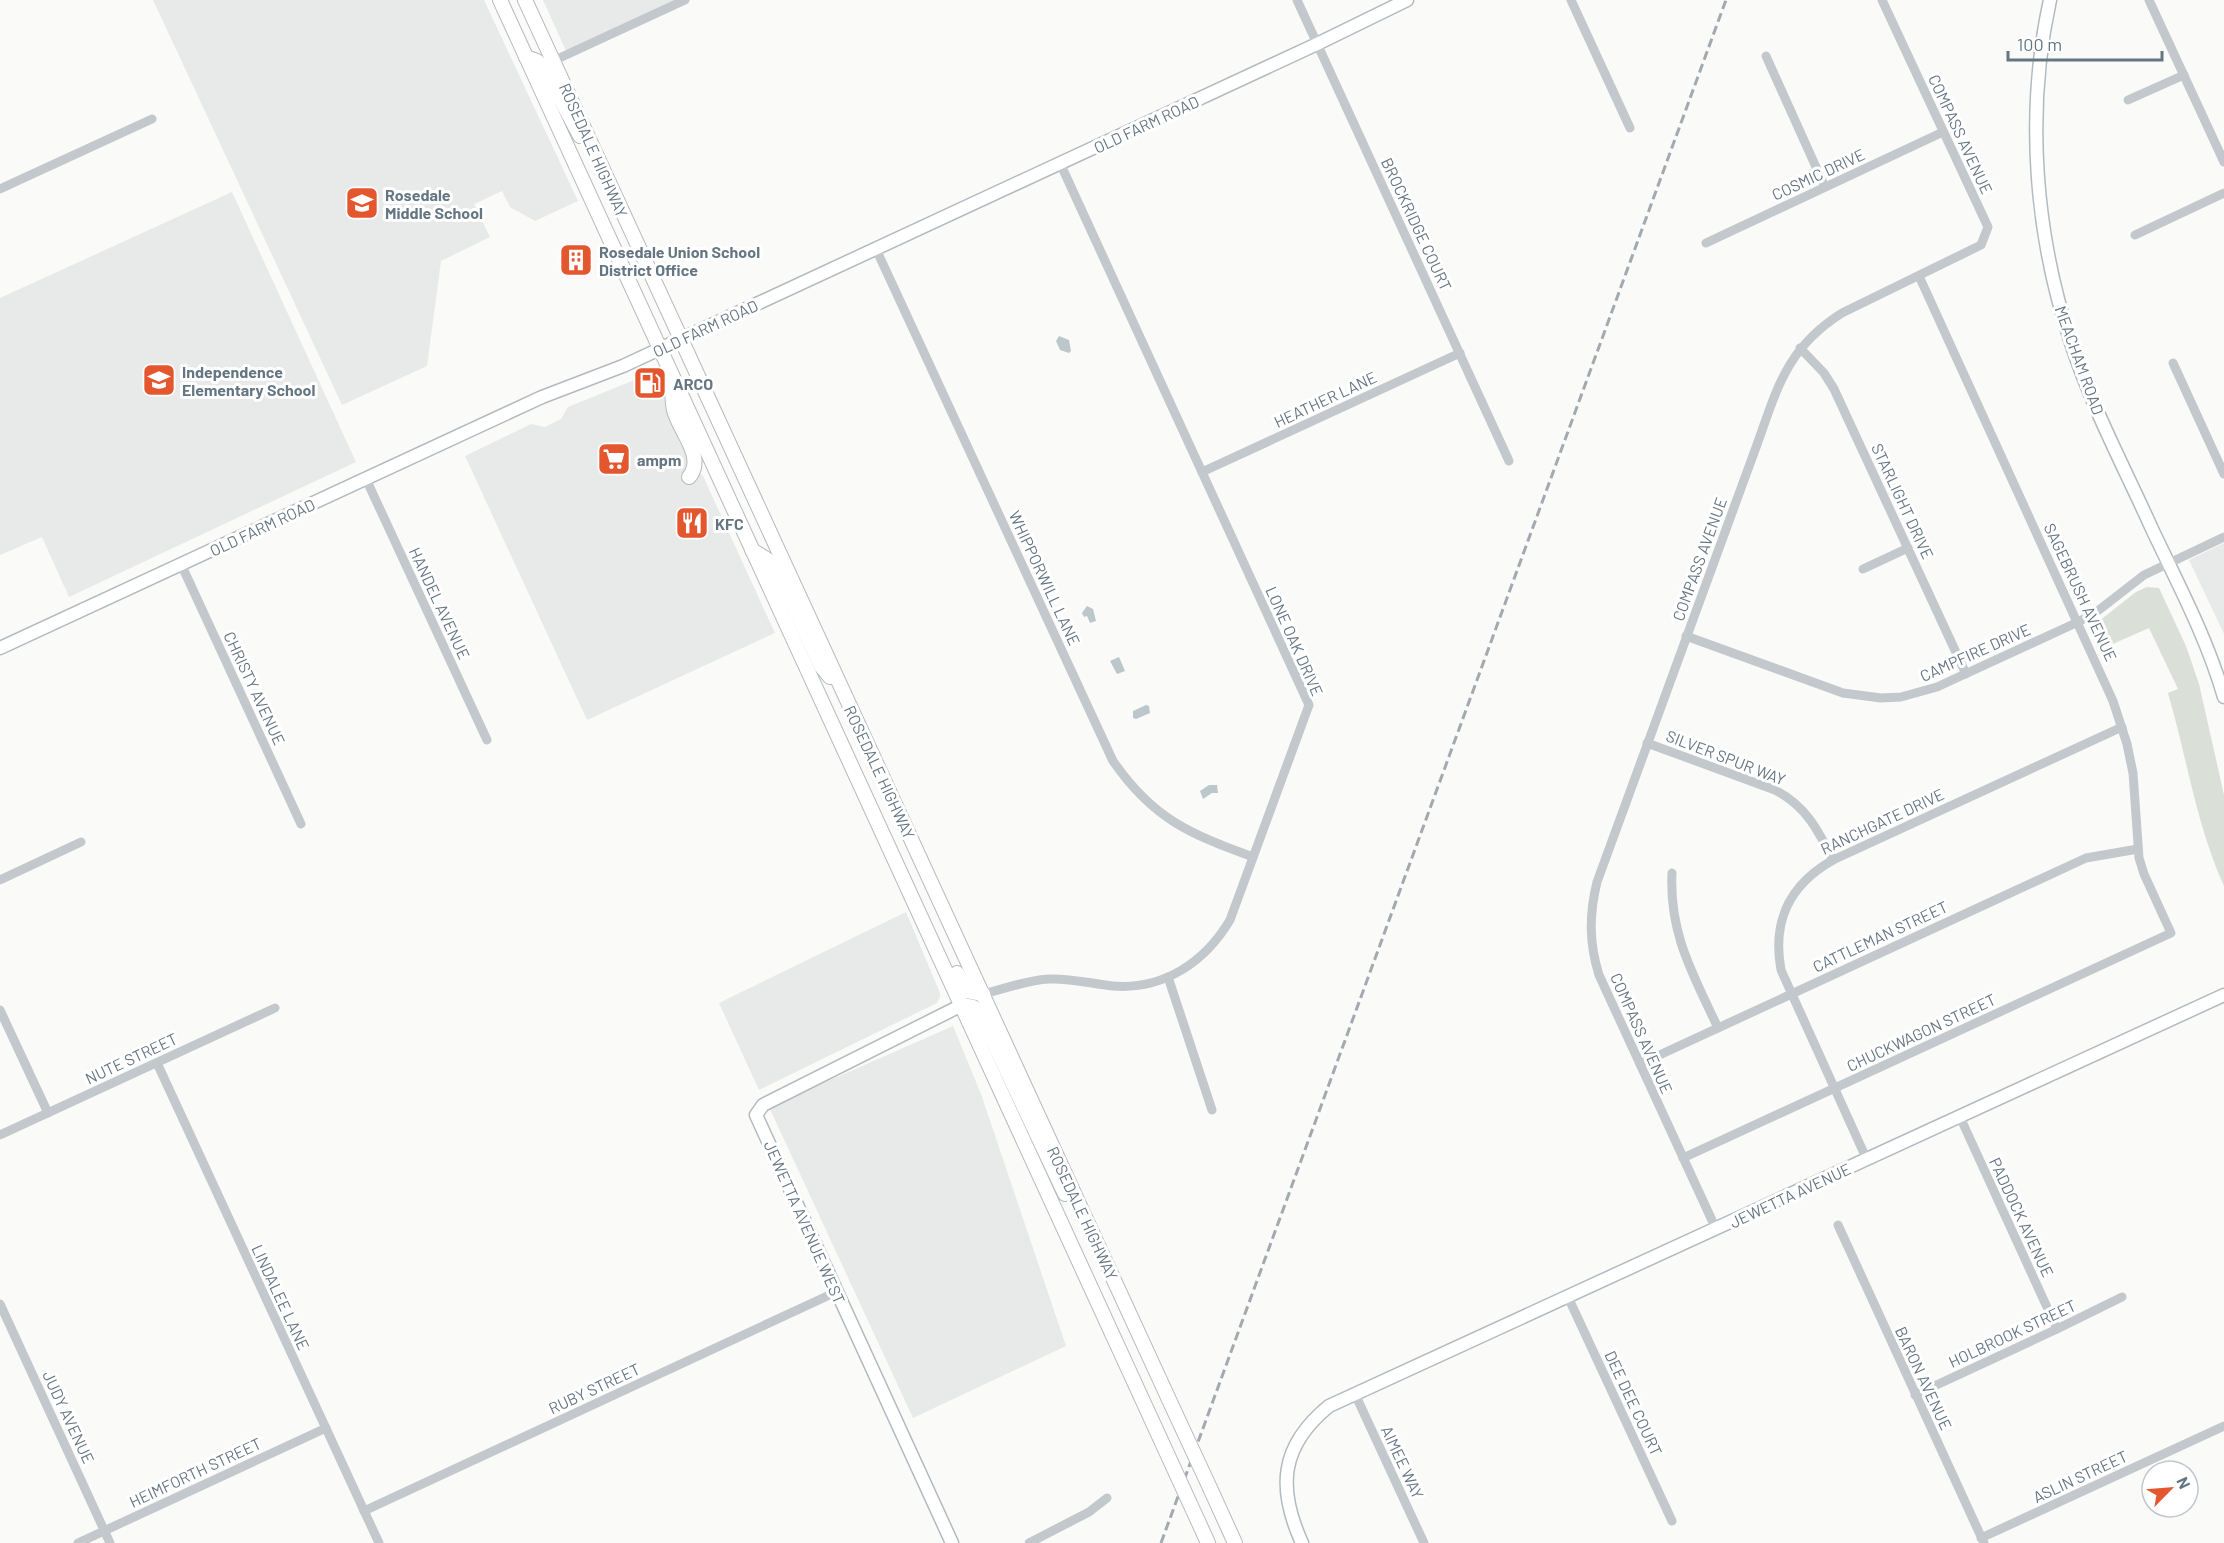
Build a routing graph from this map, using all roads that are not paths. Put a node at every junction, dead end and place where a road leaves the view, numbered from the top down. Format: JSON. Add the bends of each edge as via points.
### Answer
{"nodes":[{"id":1,"x":500,"y":0,"type":"edge"},
{"id":2,"x":525,"y":0,"type":"edge"},
{"id":3,"x":685,"y":0,"type":"edge"},
{"id":4,"x":1297,"y":0,"type":"edge"},
{"id":5,"x":1407,"y":0,"type":"edge"},
{"id":6,"x":1571,"y":0,"type":"edge"},
{"id":7,"x":1882,"y":0,"type":"edge"},
{"id":8,"x":2050,"y":0,"type":"edge"},
{"id":9,"x":2150,"y":0,"type":"edge"},
{"id":10,"x":1317,"y":44,"type":"junction"},
{"id":11,"x":1766,"y":56,"type":"dead end"},
{"id":12,"x":526,"y":57,"type":"junction"},
{"id":13,"x":553,"y":61,"type":"junction"},
{"id":14,"x":2184,"y":75,"type":"junction"},
{"id":15,"x":2128,"y":100,"type":"dead end"},
{"id":16,"x":152,"y":119,"type":"dead end"},
{"id":17,"x":1629,"y":128,"type":"dead end"},
{"id":18,"x":1943,"y":132,"type":"junction"},
{"id":19,"x":598,"y":159,"type":"junction"},
{"id":20,"x":2224,"y":162,"type":"edge"},
{"id":21,"x":1060,"y":163,"type":"junction"},
{"id":22,"x":1825,"y":187,"type":"junction"},
{"id":23,"x":0,"y":189,"type":"edge"},
{"id":24,"x":2224,"y":193,"type":"edge"},
{"id":25,"x":2136,"y":235,"type":"dead end"},
{"id":26,"x":1706,"y":243,"type":"dead end"},
{"id":27,"x":876,"y":249,"type":"junction"},
{"id":28,"x":1919,"y":276,"type":"junction"},
{"id":29,"x":680,"y":339,"type":"junction"},
{"id":30,"x":1800,"y":348,"type":"junction"},
{"id":31,"x":660,"y":349,"type":"junction"},
{"id":32,"x":1460,"y":353,"type":"junction"},
{"id":33,"x":2173,"y":363,"type":"dead end"},
{"id":34,"x":671,"y":373,"type":"junction"},
{"id":35,"x":1509,"y":461,"type":"dead end"},
{"id":36,"x":1202,"y":472,"type":"junction"},
{"id":37,"x":2224,"y":474,"type":"edge"},
{"id":38,"x":689,"y":477,"type":"dead end"},
{"id":39,"x":366,"y":478,"type":"junction"},
{"id":40,"x":2224,"y":537,"type":"edge"},
{"id":41,"x":1908,"y":548,"type":"junction"},
{"id":42,"x":753,"y":550,"type":"junction"},
{"id":43,"x":2168,"y":563,"type":"junction"},
{"id":44,"x":182,"y":564,"type":"junction"},
{"id":45,"x":1863,"y":569,"type":"dead end"},
{"id":46,"x":2078,"y":622,"type":"junction"},
{"id":47,"x":1686,"y":636,"type":"junction"},
{"id":48,"x":0,"y":648,"type":"edge"},
{"id":49,"x":1966,"y":674,"type":"junction"},
{"id":50,"x":843,"y":692,"type":"junction"},
{"id":51,"x":2224,"y":696,"type":"edge"},
{"id":52,"x":2122,"y":727,"type":"junction"},
{"id":53,"x":486,"y":740,"type":"dead end"},
{"id":54,"x":1647,"y":743,"type":"junction"},
{"id":55,"x":301,"y":824,"type":"dead end"},
{"id":56,"x":81,"y":842,"type":"dead end"},
{"id":57,"x":2138,"y":849,"type":"junction"},
{"id":58,"x":1253,"y":857,"type":"junction"},
{"id":59,"x":1833,"y":860,"type":"junction"},
{"id":60,"x":896,"y":861,"type":"junction"},
{"id":61,"x":1672,"y":873,"type":"dead end"},
{"id":62,"x":0,"y":880,"type":"edge"},
{"id":63,"x":2171,"y":933,"type":"joint"},
{"id":64,"x":1168,"y":978,"type":"junction"},
{"id":65,"x":983,"y":994,"type":"junction"},
{"id":66,"x":1790,"y":994,"type":"junction"},
{"id":67,"x":2224,"y":995,"type":"edge"},
{"id":68,"x":963,"y":1005,"type":"junction"},
{"id":69,"x":275,"y":1008,"type":"dead end"},
{"id":70,"x":0,"y":1011,"type":"edge"},
{"id":71,"x":1718,"y":1028,"type":"junction"},
{"id":72,"x":157,"y":1063,"type":"junction"},
{"id":73,"x":1640,"y":1064,"type":"junction"},
{"id":74,"x":1834,"y":1089,"type":"junction"},
{"id":75,"x":1212,"y":1110,"type":"dead end"},
{"id":76,"x":48,"y":1113,"type":"junction"},
{"id":77,"x":1960,"y":1116,"type":"junction"},
{"id":78,"x":0,"y":1135,"type":"edge"},
{"id":79,"x":1683,"y":1158,"type":"junction"},
{"id":80,"x":1867,"y":1160,"type":"junction"},
{"id":81,"x":1838,"y":1225,"type":"dead end"},
{"id":82,"x":1716,"y":1229,"type":"junction"},
{"id":83,"x":1090,"y":1230,"type":"junction"},
{"id":84,"x":836,"y":1292,"type":"junction"},
{"id":85,"x":1569,"y":1297,"type":"junction"},
{"id":86,"x":2122,"y":1297,"type":"dead end"},
{"id":87,"x":0,"y":1304,"type":"edge"},
{"id":88,"x":2057,"y":1329,"type":"junction"},
{"id":89,"x":1354,"y":1394,"type":"junction"},
{"id":90,"x":1916,"y":1395,"type":"junction"},
{"id":91,"x":2224,"y":1426,"type":"edge"},
{"id":92,"x":326,"y":1428,"type":"junction"},
{"id":93,"x":1107,"y":1498,"type":"dead end"},
{"id":94,"x":364,"y":1511,"type":"junction"},
{"id":95,"x":1672,"y":1521,"type":"dead end"},
{"id":96,"x":105,"y":1530,"type":"junction"},
{"id":97,"x":1982,"y":1541,"type":"edge"},
{"id":98,"x":78,"y":1543,"type":"edge"},
{"id":99,"x":111,"y":1543,"type":"edge"},
{"id":100,"x":379,"y":1543,"type":"edge"},
{"id":101,"x":952,"y":1543,"type":"edge"},
{"id":102,"x":1029,"y":1543,"type":"edge"},
{"id":103,"x":1208,"y":1543,"type":"edge"},
{"id":104,"x":1235,"y":1543,"type":"edge"},
{"id":105,"x":1302,"y":1543,"type":"edge"},
{"id":106,"x":1424,"y":1543,"type":"edge"}],
"edges":[{"from":1,"to":12,"type":"main road","name":"ROSEDALE HIGHWAY"},
{"from":2,"to":13,"type":"main road","name":"ROSEDALE HIGHWAY"},
{"from":3,"to":13,"type":"street"},
{"from":4,"to":10,"type":"street","name":"BROCKRIDGE COURT"},
{"from":5,"to":10,"type":"street","name":"OLD FARM ROAD"},
{"from":6,"to":17,"type":"street"},
{"from":7,"to":18,"type":"street","name":"COMPASS AVENUE"},
{"from":8,"to":43,"type":"street","name":"MEACHAM ROAD","via":[[2037,132],[2039,190],[2051,270],[2089,391]]},
{"from":9,"to":14,"type":"street"},
{"from":10,"to":21,"type":"street","name":"OLD FARM ROAD"},
{"from":10,"to":32,"type":"street","name":"BROCKRIDGE COURT"},
{"from":11,"to":22,"type":"street"},
{"from":12,"to":19,"type":"main road","via":[[544,68],[570,121]]},
{"from":12,"to":31,"type":"main road","name":"ROSEDALE HIGHWAY"},
{"from":13,"to":19,"type":"main road","name":"ROSEDALE HIGHWAY"},
{"from":14,"to":15,"type":"street"},
{"from":14,"to":20,"type":"street"},
{"from":16,"to":23,"type":"street"},
{"from":18,"to":22,"type":"street","name":"COSMIC DRIVE"},
{"from":18,"to":28,"type":"street","name":"COMPASS AVENUE","via":[[1988,227],[1981,245]]},
{"from":19,"to":29,"type":"main road","name":"ROSEDALE HIGHWAY"},
{"from":21,"to":27,"type":"street","name":"OLD FARM ROAD"},
{"from":21,"to":36,"type":"street","name":"LONE OAK DRIVE"},
{"from":22,"to":26,"type":"street","name":"COSMIC DRIVE"},
{"from":24,"to":25,"type":"street"},
{"from":27,"to":29,"type":"street","name":"OLD FARM ROAD"},
{"from":27,"to":58,"type":"street","name":"WHIPPORWILL LANE","via":[[1113,761],[1144,800],[1163,816],[1200,837]]},
{"from":28,"to":30,"type":"street","name":"COMPASS AVENUE","via":[[1842,313]]},
{"from":28,"to":46,"type":"street","name":"SAGEBRUSH AVENUE"},
{"from":29,"to":31,"type":"street","name":"OLD FARM ROAD"},
{"from":29,"to":50,"type":"main road","name":"ROSEDALE HIGHWAY"},
{"from":30,"to":41,"type":"street","name":"STARLIGHT DRIVE","via":[[1834,389]]},
{"from":30,"to":47,"type":"street","name":"COMPASS AVENUE","via":[[1781,380]]},
{"from":31,"to":34,"type":"main road","name":"ROSEDALE HIGHWAY"},
{"from":31,"to":39,"type":"street","name":"OLD FARM ROAD","via":[[542,397]]},
{"from":32,"to":35,"type":"street","name":"BROCKRIDGE COURT"},
{"from":32,"to":36,"type":"street","name":"HEATHER LANE"},
{"from":33,"to":37,"type":"street"},
{"from":34,"to":38,"type":"main road","via":[[674,411],[696,460]]},
{"from":34,"to":42,"type":"main road","name":"ROSEDALE HIGHWAY"},
{"from":36,"to":58,"type":"street","name":"LONE OAK DRIVE","via":[[1309,705]]},
{"from":39,"to":44,"type":"street","name":"OLD FARM ROAD"},
{"from":39,"to":53,"type":"street","name":"HANDEL AVENUE"},
{"from":40,"to":43,"type":"street","name":"CAMPFIRE DRIVE"},
{"from":41,"to":45,"type":"street"},
{"from":41,"to":49,"type":"street","name":"STARLIGHT DRIVE"},
{"from":42,"to":50,"type":"main road","via":[[768,560],[821,666]]},
{"from":42,"to":60,"type":"main road","name":"ROSEDALE HIGHWAY"},
{"from":43,"to":46,"type":"street","name":"CAMPFIRE DRIVE","via":[[2144,575]]},
{"from":43,"to":51,"type":"street","name":"MEACHAM ROAD"},
{"from":44,"to":48,"type":"street","name":"OLD FARM ROAD"},
{"from":44,"to":55,"type":"street","name":"CHRISTY AVENUE"},
{"from":46,"to":49,"type":"street","name":"CAMPFIRE DRIVE"},
{"from":46,"to":52,"type":"street","name":"SAGEBRUSH AVENUE"},
{"from":47,"to":49,"type":"street","name":"CAMPFIRE DRIVE","via":[[1862,697],[1920,693]]},
{"from":47,"to":54,"type":"street","name":"COMPASS AVENUE"},
{"from":50,"to":65,"type":"main road","name":"ROSEDALE HIGHWAY"},
{"from":52,"to":57,"type":"street","name":"SAGEBRUSH AVENUE","via":[[2133,773]]},
{"from":52,"to":59,"type":"street","name":"RANCHGATE DRIVE"},
{"from":54,"to":59,"type":"street","name":"SILVER SPUR WAY","via":[[1788,796],[1810,817]]},
{"from":54,"to":73,"type":"street","name":"COMPASS AVENUE","via":[[1597,882],[1590,918],[1593,957],[1599,975]]},
{"from":56,"to":62,"type":"street"},
{"from":57,"to":63,"type":"street","name":"SAGEBRUSH AVENUE","via":[[2144,874]]},
{"from":57,"to":66,"type":"street","name":"CATTLEMAN STREET","via":[[2086,858]]},
{"from":58,"to":64,"type":"street","name":"LONE OAK DRIVE","via":[[1221,934],[1197,961]]},
{"from":59,"to":66,"type":"street","name":"RANCHGATE DRIVE","via":[[1806,879],[1781,921],[1778,954]]},
{"from":60,"to":65,"type":"main road","via":[[916,886],[962,984],[967,991]]},
{"from":60,"to":68,"type":"main road","name":"ROSEDALE HIGHWAY"},
{"from":61,"to":71,"type":"street","via":[[1676,931]]},
{"from":63,"to":74,"type":"street","name":"CHUCKWAGON STREET"},
{"from":64,"to":65,"type":"street","name":"LONE OAK DRIVE","via":[[1131,986],[1048,979]]},
{"from":64,"to":75,"type":"street"},
{"from":65,"to":83,"type":"main road","name":"ROSEDALE HIGHWAY"},
{"from":66,"to":71,"type":"street","name":"CATTLEMAN STREET"},
{"from":66,"to":74,"type":"street","name":"RANCHGATE DRIVE"},
{"from":67,"to":77,"type":"street","name":"JEWETTA AVENUE"},
{"from":68,"to":83,"type":"main road","via":[[973,1007],[981,1016],[1059,1185]]},
{"from":68,"to":84,"type":"street","name":"JEWETTA AVENUE WEST","via":[[763,1105],[756,1115]]},
{"from":68,"to":103,"type":"main road","name":"ROSEDALE HIGHWAY","bridge":true},
{"from":69,"to":72,"type":"street","name":"NUTE STREET"},
{"from":70,"to":76,"type":"street"},
{"from":71,"to":73,"type":"street","name":"CATTLEMAN STREET"},
{"from":72,"to":76,"type":"street","name":"NUTE STREET"},
{"from":72,"to":92,"type":"street","name":"LINDALEE LANE"},
{"from":73,"to":79,"type":"street","name":"COMPASS AVENUE"},
{"from":74,"to":79,"type":"street","name":"CHUCKWAGON STREET"},
{"from":74,"to":80,"type":"street","name":"RANCHGATE DRIVE"},
{"from":76,"to":78,"type":"street","name":"NUTE STREET"},
{"from":77,"to":80,"type":"street","name":"JEWETTA AVENUE"},
{"from":77,"to":88,"type":"street","name":"PADDOCK AVENUE"},
{"from":79,"to":82,"type":"street","name":"COMPASS AVENUE"},
{"from":80,"to":82,"type":"street","name":"JEWETTA AVENUE"},
{"from":81,"to":90,"type":"street","name":"BARON AVENUE"},
{"from":82,"to":85,"type":"street","name":"JEWETTA AVENUE"},
{"from":83,"to":104,"type":"main road","name":"ROSEDALE HIGHWAY","bridge":true},
{"from":84,"to":94,"type":"street","name":"RUBY STREET"},
{"from":84,"to":101,"type":"street","name":"JEWETTA AVENUE WEST"},
{"from":85,"to":89,"type":"street","name":"JEWETTA AVENUE"},
{"from":85,"to":95,"type":"street","name":"DEE DEE COURT"},
{"from":86,"to":88,"type":"street","name":"HOLBROOK STREET"},
{"from":87,"to":96,"type":"street","name":"JUDY AVENUE"},
{"from":88,"to":90,"type":"street","name":"HOLBROOK STREET"},
{"from":89,"to":105,"type":"street","name":"JEWETTA AVENUE","via":[[1318,1415],[1294,1447],[1287,1494]]},
{"from":89,"to":106,"type":"street","name":"AIMEE WAY"},
{"from":90,"to":97,"type":"street","name":"BARON AVENUE"},
{"from":91,"to":97,"type":"street","name":"ASLIN STREET"},
{"from":92,"to":94,"type":"street","name":"LINDALEE LANE"},
{"from":92,"to":96,"type":"street","name":"HEIMFORTH STREET"},
{"from":93,"to":102,"type":"street","via":[[1089,1512]]},
{"from":94,"to":100,"type":"street","name":"LINDALEE LANE"},
{"from":96,"to":98,"type":"street","name":"HEIMFORTH STREET"},
{"from":96,"to":99,"type":"street","name":"JUDY AVENUE"}]}
